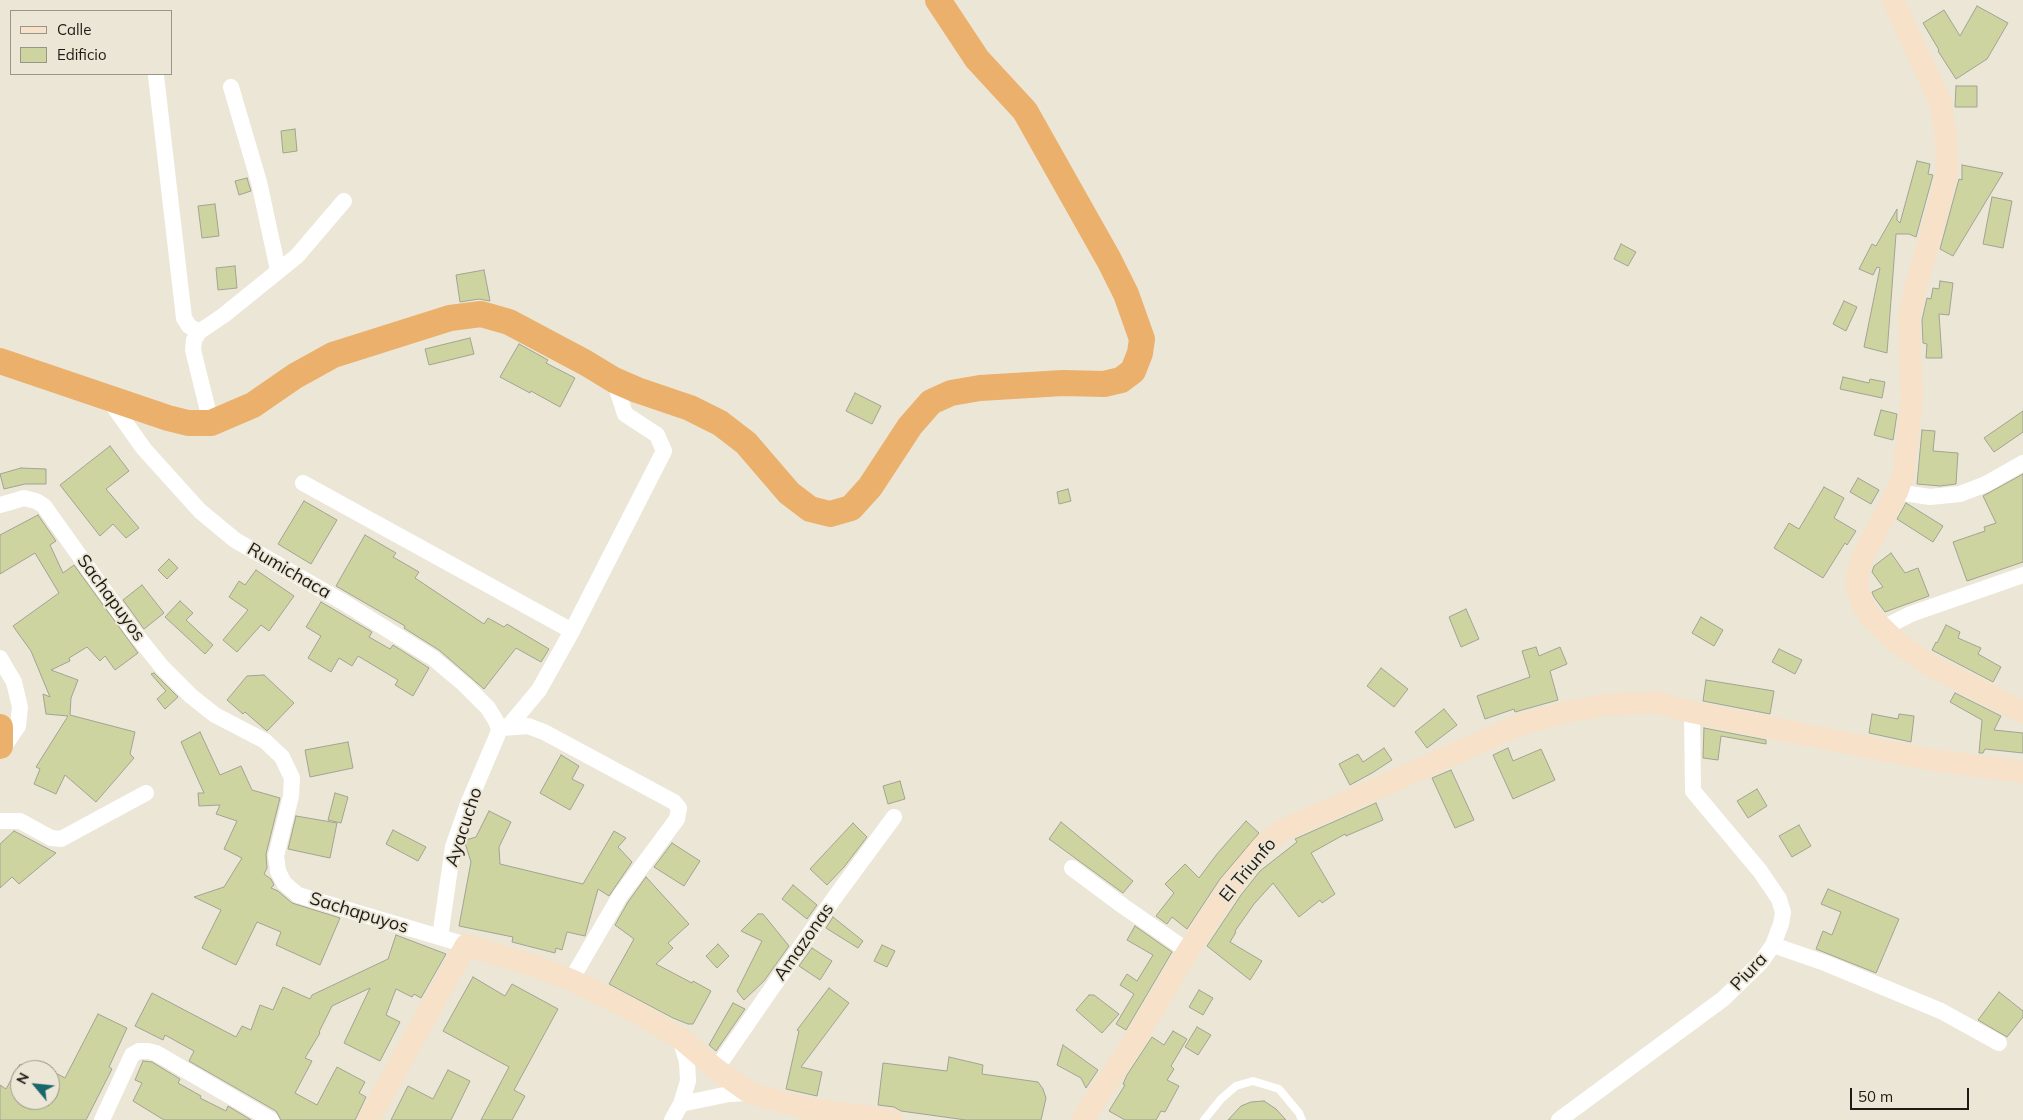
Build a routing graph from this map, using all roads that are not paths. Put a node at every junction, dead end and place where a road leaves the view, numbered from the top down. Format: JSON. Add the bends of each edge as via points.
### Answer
{"nodes":[{"id":1,"x":938,"y":0,"type":"edge"},
{"id":2,"x":1892,"y":0,"type":"edge"},
{"id":3,"x":156,"y":76,"type":"dead end"},
{"id":4,"x":231,"y":87,"type":"dead end"},
{"id":5,"x":344,"y":201,"type":"dead end"},
{"id":6,"x":278,"y":270,"type":"junction"},
{"id":7,"x":199,"y":332,"type":"junction"},
{"id":8,"x":0,"y":361,"type":"edge"},
{"id":9,"x":614,"y":380,"type":"junction"},
{"id":10,"x":105,"y":395,"type":"junction"},
{"id":11,"x":212,"y":423,"type":"junction"},
{"id":12,"x":2023,"y":464,"type":"edge"},
{"id":13,"x":303,"y":483,"type":"dead end"},
{"id":14,"x":1897,"y":492,"type":"junction"},
{"id":15,"x":0,"y":505,"type":"edge"},
{"id":16,"x":2023,"y":575,"type":"edge"},
{"id":17,"x":1883,"y":628,"type":"junction"},
{"id":18,"x":572,"y":631,"type":"junction"},
{"id":19,"x":0,"y":658,"type":"edge"},
{"id":20,"x":1692,"y":712,"type":"junction"},
{"id":21,"x":2023,"y":712,"type":"edge"},
{"id":22,"x":501,"y":726,"type":"junction"},
{"id":23,"x":0,"y":727,"type":"edge"},
{"id":24,"x":0,"y":746,"type":"edge"},
{"id":25,"x":0,"y":753,"type":"edge"},
{"id":26,"x":2023,"y":772,"type":"edge"},
{"id":27,"x":146,"y":793,"type":"dead end"},
{"id":28,"x":894,"y":817,"type":"dead end"},
{"id":29,"x":0,"y":821,"type":"edge"},
{"id":30,"x":1072,"y":868,"type":"dead end"},
{"id":31,"x":440,"y":937,"type":"junction"},
{"id":32,"x":466,"y":945,"type":"junction"},
{"id":33,"x":1773,"y":946,"type":"junction"},
{"id":34,"x":1188,"y":951,"type":"junction"},
{"id":35,"x":571,"y":980,"type":"junction"},
{"id":36,"x":680,"y":1038,"type":"junction"},
{"id":37,"x":1999,"y":1043,"type":"dead end"},
{"id":38,"x":716,"y":1070,"type":"junction"},
{"id":39,"x":750,"y":1093,"type":"junction"},
{"id":40,"x":682,"y":1104,"type":"junction"},
{"id":41,"x":102,"y":1120,"type":"edge"},
{"id":42,"x":271,"y":1120,"type":"edge"},
{"id":43,"x":368,"y":1120,"type":"edge"},
{"id":44,"x":672,"y":1120,"type":"edge"},
{"id":45,"x":892,"y":1120,"type":"edge"},
{"id":46,"x":1082,"y":1120,"type":"edge"},
{"id":47,"x":1204,"y":1120,"type":"edge"},
{"id":48,"x":1302,"y":1120,"type":"edge"},
{"id":49,"x":1559,"y":1120,"type":"edge"}],
"edges":[{"from":1,"to":9,"type":"highway","via":[[977,59],[1025,111],[1110,260],[1132,308],[1142,340],[1133,371],[1121,380],[1104,384],[980,388],[951,393],[931,402],[910,426],[870,487],[851,508],[830,514],[810,509],[790,493],[746,443],[720,423],[690,408]]},
{"from":2,"to":14,"type":"main road","via":[[1941,104],[1947,172],[1909,319],[1912,401],[1903,475]]},
{"from":3,"to":7,"type":"street","via":[[184,318]]},
{"from":4,"to":6,"type":"street","via":[[259,182]]},
{"from":5,"to":6,"type":"street","via":[[297,256]]},
{"from":6,"to":7,"type":"street"},
{"from":7,"to":11,"type":"street","via":[[193,350]]},
{"from":8,"to":10,"type":"highway"},
{"from":9,"to":11,"type":"highway","via":[[509,322],[480,314],[450,318],[333,355],[253,405]]},
{"from":9,"to":18,"type":"street","name":"Ayacucho","via":[[625,414],[657,435],[664,451]]},
{"from":10,"to":11,"type":"highway","via":[[188,423]]},
{"from":10,"to":22,"type":"street","name":"Rumichaca","via":[[144,449],[207,517],[235,540],[433,658],[465,685]]},
{"from":12,"to":14,"type":"street","via":[[1960,494],[1930,496]]},
{"from":13,"to":18,"type":"street"},
{"from":14,"to":17,"type":"main road","via":[[1858,571],[1857,588],[1862,603]]},
{"from":15,"to":31,"type":"street","name":"Sachapuyos","via":[[24,498],[44,506],[162,667],[216,715],[264,741],[282,757],[292,778],[291,796],[276,856],[284,883],[298,895]]},
{"from":16,"to":17,"type":"street","via":[[1911,614]]},
{"from":17,"to":21,"type":"main road","via":[[1927,663]]},
{"from":18,"to":22,"type":"street","name":"Ayacucho","via":[[539,690]]},
{"from":19,"to":25,"type":"street","via":[[14,682],[20,707],[18,726]]},
{"from":20,"to":26,"type":"main road","name":"El Triunfo","via":[[1932,760]]},
{"from":20,"to":33,"type":"street","name":"Piura","via":[[1693,791],[1760,871],[1779,899],[1783,912]]},
{"from":20,"to":34,"type":"main road","name":"El Triunfo","via":[[1654,702],[1606,705],[1519,725],[1282,831],[1262,847],[1230,887]]},
{"from":22,"to":31,"type":"street","name":"Ayacucho","via":[[454,846]]},
{"from":22,"to":35,"type":"street","via":[[528,726],[544,732],[674,802],[679,808],[677,819],[620,896]]},
{"from":23,"to":24,"type":"highway"},
{"from":27,"to":29,"type":"street","via":[[61,839],[51,838],[20,821]]},
{"from":28,"to":38,"type":"street","name":"Amazonas"},
{"from":30,"to":34,"type":"street"},
{"from":31,"to":32,"type":"street","name":"Sachapuyos"},
{"from":32,"to":35,"type":"main road","name":"Sachapuyos"},
{"from":32,"to":43,"type":"main road"},
{"from":33,"to":37,"type":"street","via":[[1825,963],[1941,1011]]},
{"from":33,"to":49,"type":"street","name":"Piura","via":[[1723,1000]]},
{"from":34,"to":46,"type":"main road","name":"El Triunfo"},
{"from":35,"to":36,"type":"main road","name":"Sachapuyos","via":[[629,1008]]},
{"from":36,"to":38,"type":"main road","name":"Sachapuyos"},
{"from":36,"to":40,"type":"street","via":[[688,1062],[688,1081]]},
{"from":38,"to":39,"type":"main road","name":"Sachapuyos"},
{"from":39,"to":40,"type":"street"},
{"from":39,"to":45,"type":"main road","name":"Sachapuyos","via":[[805,1108]]},
{"from":40,"to":44,"type":"street"},
{"from":41,"to":42,"type":"street","via":[[132,1055],[139,1051],[156,1053]]},
{"from":47,"to":48,"type":"lane","via":[[1236,1086],[1253,1081],[1279,1089]]}]}
